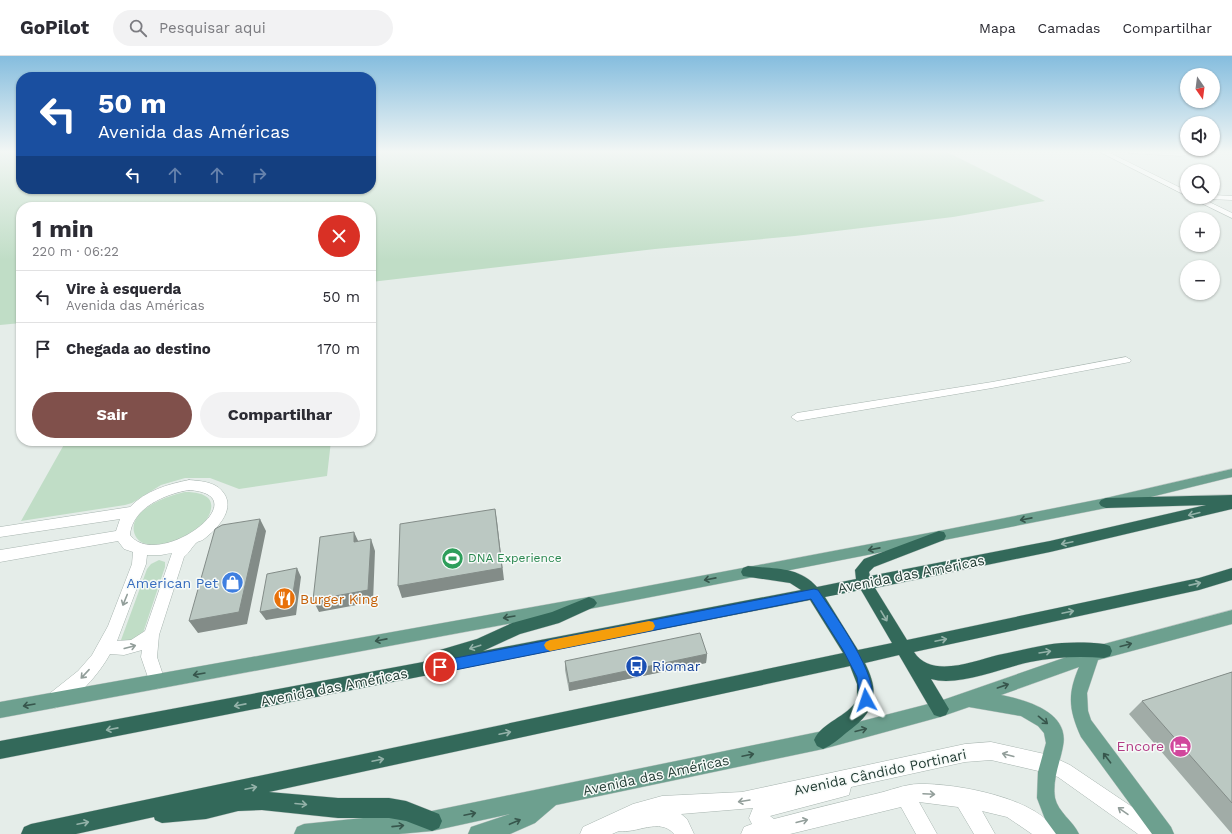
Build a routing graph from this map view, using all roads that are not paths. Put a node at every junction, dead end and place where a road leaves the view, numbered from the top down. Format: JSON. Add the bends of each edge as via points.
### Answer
{"nodes":[{"id":1,"x":1220,"y":197,"type":"edge"},
{"id":2,"x":1232,"y":198,"type":"edge"},
{"id":3,"x":1220,"y":202,"type":"edge"},
{"id":4,"x":1207,"y":204,"type":"edge"},
{"id":5,"x":1232,"y":207,"type":"edge"},
{"id":6,"x":1232,"y":216,"type":"edge"},
{"id":7,"x":1126,"y":360,"type":"dead end"},
{"id":8,"x":797,"y":417,"type":"dead end"},
{"id":9,"x":1232,"y":473,"type":"edge"},
{"id":10,"x":1232,"y":500,"type":"edge"},
{"id":11,"x":1106,"y":503,"type":"junction"},
{"id":12,"x":1232,"y":504,"type":"edge"},
{"id":13,"x":133,"y":512,"type":"junction"},
{"id":14,"x":0,"y":532,"type":"edge"},
{"id":15,"x":123,"y":535,"type":"junction"},
{"id":16,"x":939,"y":536,"type":"junction"},
{"id":17,"x":194,"y":539,"type":"junction"},
{"id":18,"x":140,"y":550,"type":"junction"},
{"id":19,"x":0,"y":556,"type":"edge"},
{"id":20,"x":748,"y":572,"type":"junction"},
{"id":21,"x":1232,"y":574,"type":"edge"},
{"id":22,"x":865,"y":584,"type":"junction"},
{"id":23,"x":814,"y":594,"type":"junction"},
{"id":24,"x":589,"y":603,"type":"junction"},
{"id":25,"x":1232,"y":617,"type":"edge"},
{"id":26,"x":151,"y":635,"type":"junction"},
{"id":27,"x":108,"y":642,"type":"junction"},
{"id":28,"x":903,"y":648,"type":"junction"},
{"id":29,"x":1098,"y":653,"type":"junction"},
{"id":30,"x":854,"y":658,"type":"junction"},
{"id":31,"x":912,"y":663,"type":"junction"},
{"id":32,"x":425,"y":670,"type":"junction"},
{"id":33,"x":156,"y":682,"type":"junction"},
{"id":34,"x":966,"y":699,"type":"junction"},
{"id":35,"x":55,"y":700,"type":"junction"},
{"id":36,"x":940,"y":709,"type":"junction"},
{"id":37,"x":0,"y":710,"type":"edge"},
{"id":38,"x":823,"y":740,"type":"junction"},
{"id":39,"x":0,"y":750,"type":"edge"},
{"id":40,"x":915,"y":763,"type":"junction"},
{"id":41,"x":1049,"y":764,"type":"junction"},
{"id":42,"x":905,"y":796,"type":"junction"},
{"id":43,"x":552,"y":797,"type":"junction"},
{"id":44,"x":964,"y":799,"type":"junction"},
{"id":45,"x":137,"y":812,"type":"junction"},
{"id":46,"x":432,"y":822,"type":"junction"},
{"id":47,"x":773,"y":828,"type":"junction"},
{"id":48,"x":596,"y":831,"type":"edge"},
{"id":49,"x":31,"y":834,"type":"edge"},
{"id":50,"x":304,"y":834,"type":"edge"},
{"id":51,"x":478,"y":834,"type":"edge"},
{"id":52,"x":684,"y":834,"type":"edge"},
{"id":53,"x":751,"y":834,"type":"edge"},
{"id":54,"x":927,"y":834,"type":"edge"},
{"id":55,"x":985,"y":834,"type":"edge"},
{"id":56,"x":1047,"y":834,"type":"edge"},
{"id":57,"x":1069,"y":834,"type":"edge"},
{"id":58,"x":1155,"y":834,"type":"edge"},
{"id":59,"x":1164,"y":834,"type":"edge"}],
"edges":[{"from":1,"to":2,"type":"street"},
{"from":3,"to":5,"type":"street"},
{"from":4,"to":6,"type":"street"},
{"from":7,"to":8,"type":"street"},
{"from":9,"to":11,"type":"main road"},
{"from":10,"to":11,"type":"highway"},
{"from":11,"to":16,"type":"main road","one_way":true},
{"from":12,"to":22,"type":"highway","name":"Avenida das Américas","one_way":true,"via":[[1137,528]]},
{"from":13,"to":14,"type":"street"},
{"from":13,"to":15,"type":"street","via":[[126,520]]},
{"from":13,"to":17,"type":"street","via":[[144,502],[174,488],[189,485],[213,489],[220,496],[222,505],[219,515],[211,526]]},
{"from":15,"to":18,"type":"street","via":[[131,547]]},
{"from":15,"to":19,"type":"street"},
{"from":16,"to":20,"type":"main road","one_way":true},
{"from":16,"to":22,"type":"highway","via":[[869,563],[862,570]]},
{"from":17,"to":18,"type":"street","via":[[166,550]]},
{"from":17,"to":26,"type":"street","via":[[178,554]]},
{"from":18,"to":27,"type":"street","one_way":true,"via":[[139,564]]},
{"from":20,"to":23,"type":"highway","via":[[798,579]]},
{"from":20,"to":24,"type":"main road","one_way":true},
{"from":28,"to":21,"type":"highway","one_way":true,"via":[[1199,584]]},
{"from":22,"to":23,"type":"highway","name":"Avenida das Américas"},
{"from":22,"to":28,"type":"highway","one_way":true},
{"from":23,"to":30,"type":"highway"},
{"from":23,"to":32,"type":"highway","name":"Avenida das Américas"},
{"from":24,"to":32,"type":"highway","one_way":true,"via":[[554,618],[517,628],[480,645],[446,655]]},
{"from":24,"to":33,"type":"main road","one_way":true},
{"from":29,"to":25,"type":"main road","name":"Avenida das Américas","one_way":true},
{"from":27,"to":26,"type":"street","one_way":true,"via":[[113,648],[122,649],[138,645]]},
{"from":26,"to":33,"type":"street","via":[[149,657]]},
{"from":27,"to":35,"type":"street","one_way":true,"via":[[98,660],[82,678]]},
{"from":28,"to":30,"type":"highway"},
{"from":28,"to":31,"type":"highway"},
{"from":31,"to":29,"type":"highway","one_way":true,"via":[[925,670],[947,674],[1062,649],[1083,648]]},
{"from":34,"to":29,"type":"main road","name":"Avenida das Américas","one_way":true},
{"from":59,"to":29,"type":"main road","one_way":true,"via":[[1087,731],[1078,711],[1078,694]]},
{"from":30,"to":38,"type":"highway","via":[[866,686],[866,700],[862,710]]},
{"from":45,"to":30,"type":"highway","one_way":true},
{"from":31,"to":36,"type":"highway"},
{"from":32,"to":39,"type":"highway","name":"Avenida das Américas","one_way":true},
{"from":33,"to":35,"type":"main road"},
{"from":34,"to":36,"type":"main road","name":"Avenida das Américas"},
{"from":34,"to":41,"type":"main road","one_way":true,"via":[[1029,710],[1049,725],[1055,740]]},
{"from":35,"to":37,"type":"main road","one_way":true},
{"from":38,"to":36,"type":"main road","name":"Avenida das Américas","one_way":true},
{"from":43,"to":38,"type":"main road","name":"Avenida das Américas","one_way":true},
{"from":41,"to":40,"type":"street","name":"Avenida Cândido Portinari","one_way":true,"via":[[991,751],[965,753]]},
{"from":40,"to":47,"type":"street","via":[[870,780],[766,806],[759,818]]},
{"from":40,"to":48,"type":"street","name":"Avenida Cândido Portinari","one_way":true,"via":[[742,801],[662,806],[633,814]]},
{"from":41,"to":57,"type":"main road","via":[[1046,799],[1054,816]]},
{"from":58,"to":41,"type":"street","name":"Avenida Cândido Portinari","one_way":true,"via":[[1092,789]]},
{"from":42,"to":44,"type":"street","one_way":true,"via":[[918,793]]},
{"from":47,"to":42,"type":"street","one_way":true},
{"from":42,"to":54,"type":"street"},
{"from":46,"to":43,"type":"main road","name":"Avenida das Américas","one_way":true},
{"from":51,"to":43,"type":"main road","one_way":true,"via":[[528,816]]},
{"from":44,"to":55,"type":"street"},
{"from":44,"to":56,"type":"street","via":[[1019,813]]},
{"from":45,"to":46,"type":"highway","one_way":true,"via":[[183,812],[262,800],[338,808],[389,808],[406,811]]},
{"from":49,"to":45,"type":"highway","one_way":true},
{"from":50,"to":46,"type":"main road","name":"Avenida das Américas","one_way":true},
{"from":47,"to":53,"type":"street"},
{"from":48,"to":52,"type":"street","via":[[657,817],[670,818],[678,823]]}]}
